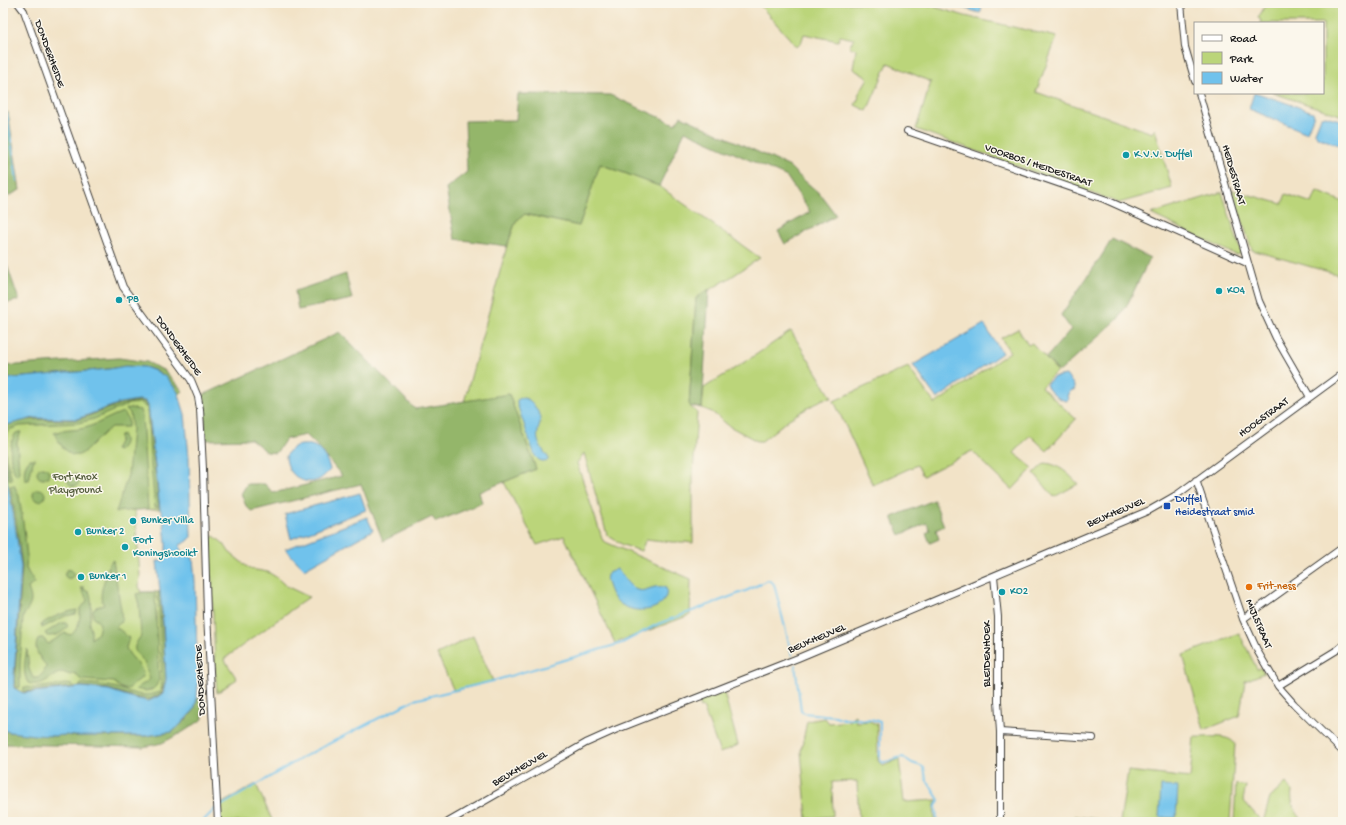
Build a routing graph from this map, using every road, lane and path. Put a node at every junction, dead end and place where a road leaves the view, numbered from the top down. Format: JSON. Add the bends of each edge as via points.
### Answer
{"nodes":[{"id":1,"x":18,"y":3,"type":"edge"},
{"id":2,"x":1181,"y":3,"type":"edge"},
{"id":3,"x":1194,"y":78,"type":"edge"},
{"id":4,"x":1199,"y":94,"type":"edge"},
{"id":5,"x":907,"y":131,"type":"dead end"},
{"id":6,"x":1247,"y":263,"type":"junction"},
{"id":7,"x":1343,"y":373,"type":"edge"},
{"id":8,"x":1310,"y":397,"type":"junction"},
{"id":9,"x":1196,"y":480,"type":"junction"},
{"id":10,"x":1342,"y":548,"type":"edge"},
{"id":11,"x":994,"y":576,"type":"junction"},
{"id":12,"x":1243,"y":618,"type":"junction"},
{"id":13,"x":1343,"y":645,"type":"edge"},
{"id":14,"x":1278,"y":686,"type":"junction"},
{"id":15,"x":1000,"y":732,"type":"junction"},
{"id":16,"x":1093,"y":738,"type":"dead end"},
{"id":17,"x":1343,"y":752,"type":"edge"},
{"id":18,"x":218,"y":822,"type":"edge"},
{"id":19,"x":448,"y":822,"type":"edge"},
{"id":20,"x":1000,"y":822,"type":"edge"}],
"edges":[{"from":1,"to":18,"type":"street","name":"DONDERHEIDE","via":[[24,12],[123,287],[191,380],[198,397]]},
{"from":2,"to":3,"type":"street","via":[[1185,47]]},
{"from":4,"to":6,"type":"street","name":"HEIDESTRAAT"},
{"from":5,"to":6,"type":"street","name":"VOORBOS / HEIDESTRAAT","via":[[1104,199]]},
{"from":6,"to":8,"type":"street","name":"HEIDESTRAAT","via":[[1259,301],[1276,338]]},
{"from":7,"to":8,"type":"street","name":"HOOGSTRAAT"},
{"from":8,"to":9,"type":"street","name":"HOOGSTRAAT"},
{"from":9,"to":11,"type":"street","name":"BEUKHEUVEL","via":[[1178,494],[1144,513]]},
{"from":9,"to":12,"type":"street","name":"MIJLSTRAAT"},
{"from":10,"to":12,"type":"street"},
{"from":11,"to":15,"type":"street","name":"BLEIDENHOEK","via":[[998,617]]},
{"from":11,"to":19,"type":"street","name":"BEUKHEUVEL","via":[[586,743]]},
{"from":12,"to":14,"type":"street","name":"MIJLSTRAAT","via":[[1258,652]]},
{"from":13,"to":14,"type":"street"},
{"from":14,"to":17,"type":"street","name":"MIJLSTRAAT"},
{"from":15,"to":16,"type":"street"},
{"from":15,"to":20,"type":"street","name":"BLEIDENHOEK"}]}
